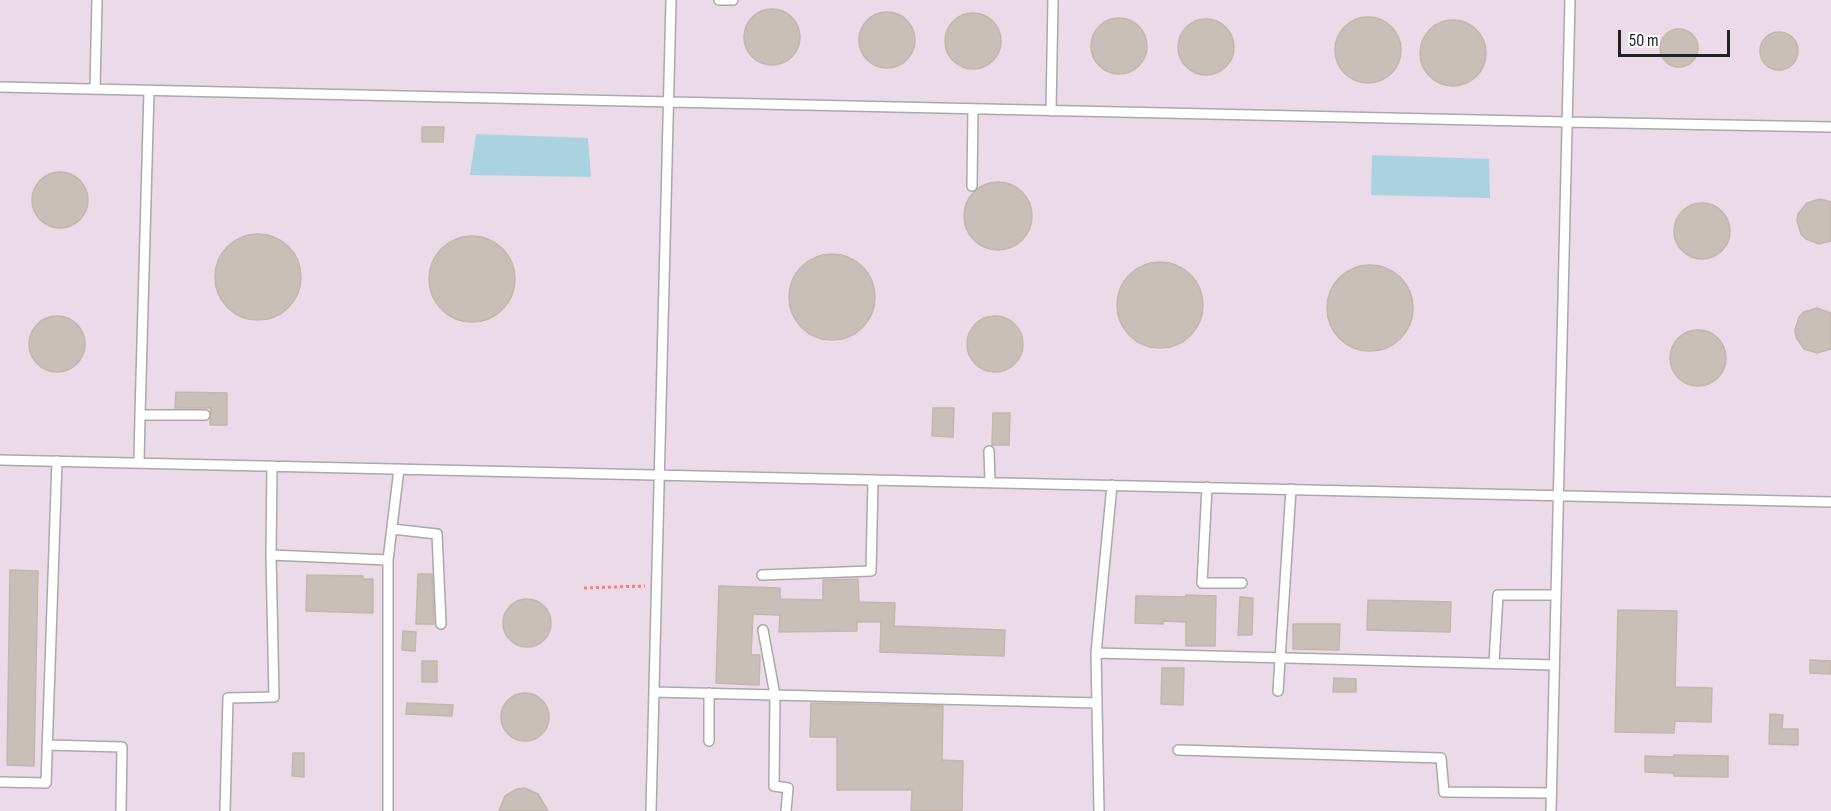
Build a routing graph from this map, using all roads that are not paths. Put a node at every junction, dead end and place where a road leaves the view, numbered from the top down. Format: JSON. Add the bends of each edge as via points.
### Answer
{"nodes":[{"id":1,"x":97,"y":0,"type":"edge"},
{"id":2,"x":671,"y":0,"type":"edge"},
{"id":3,"x":719,"y":0,"type":"edge"},
{"id":4,"x":733,"y":0,"type":"edge"},
{"id":5,"x":1053,"y":0,"type":"edge"},
{"id":6,"x":1570,"y":0,"type":"edge"},
{"id":7,"x":0,"y":87,"type":"edge"},
{"id":8,"x":95,"y":89,"type":"junction"},
{"id":9,"x":149,"y":91,"type":"junction"},
{"id":10,"x":669,"y":103,"type":"junction"},
{"id":11,"x":973,"y":110,"type":"junction"},
{"id":12,"x":1051,"y":111,"type":"junction"},
{"id":13,"x":1567,"y":123,"type":"junction"},
{"id":14,"x":1831,"y":126,"type":"edge"},
{"id":15,"x":972,"y":186,"type":"dead end"},
{"id":16,"x":140,"y":415,"type":"junction"},
{"id":17,"x":206,"y":416,"type":"dead end"},
{"id":18,"x":989,"y":451,"type":"dead end"},
{"id":19,"x":0,"y":460,"type":"edge"},
{"id":20,"x":57,"y":461,"type":"junction"},
{"id":21,"x":139,"y":463,"type":"junction"},
{"id":22,"x":272,"y":466,"type":"junction"},
{"id":23,"x":399,"y":469,"type":"junction"},
{"id":24,"x":659,"y":475,"type":"junction"},
{"id":25,"x":873,"y":480,"type":"junction"},
{"id":26,"x":990,"y":482,"type":"junction"},
{"id":27,"x":1112,"y":485,"type":"junction"},
{"id":28,"x":1207,"y":487,"type":"junction"},
{"id":29,"x":1291,"y":489,"type":"junction"},
{"id":30,"x":1557,"y":495,"type":"junction"},
{"id":31,"x":1831,"y":502,"type":"edge"},
{"id":32,"x":392,"y":529,"type":"junction"},
{"id":33,"x":271,"y":555,"type":"junction"},
{"id":34,"x":388,"y":560,"type":"junction"},
{"id":35,"x":762,"y":575,"type":"dead end"},
{"id":36,"x":1242,"y":583,"type":"dead end"},
{"id":37,"x":1555,"y":595,"type":"junction"},
{"id":38,"x":441,"y":624,"type":"dead end"},
{"id":39,"x":763,"y":630,"type":"dead end"},
{"id":40,"x":1096,"y":653,"type":"junction"},
{"id":41,"x":1281,"y":658,"type":"junction"},
{"id":42,"x":1494,"y":663,"type":"junction"},
{"id":43,"x":1554,"y":665,"type":"junction"},
{"id":44,"x":1278,"y":691,"type":"dead end"},
{"id":45,"x":654,"y":692,"type":"junction"},
{"id":46,"x":709,"y":693,"type":"junction"},
{"id":47,"x":775,"y":695,"type":"junction"},
{"id":48,"x":1097,"y":702,"type":"junction"},
{"id":49,"x":710,"y":741,"type":"dead end"},
{"id":50,"x":47,"y":745,"type":"junction"},
{"id":51,"x":1178,"y":750,"type":"dead end"},
{"id":52,"x":0,"y":782,"type":"edge"},
{"id":53,"x":1551,"y":793,"type":"junction"},
{"id":54,"x":121,"y":811,"type":"edge"},
{"id":55,"x":225,"y":811,"type":"edge"},
{"id":56,"x":388,"y":811,"type":"edge"},
{"id":57,"x":651,"y":811,"type":"edge"},
{"id":58,"x":786,"y":811,"type":"edge"},
{"id":59,"x":1098,"y":811,"type":"edge"},
{"id":60,"x":1551,"y":811,"type":"edge"}],
"edges":[{"from":1,"to":8,"type":"lane"},
{"from":2,"to":10,"type":"lane"},
{"from":3,"to":4,"type":"lane"},
{"from":5,"to":12,"type":"lane"},
{"from":6,"to":13,"type":"lane"},
{"from":7,"to":8,"type":"lane"},
{"from":8,"to":9,"type":"lane"},
{"from":9,"to":10,"type":"lane"},
{"from":9,"to":16,"type":"lane"},
{"from":10,"to":11,"type":"lane"},
{"from":10,"to":24,"type":"lane"},
{"from":11,"to":12,"type":"lane"},
{"from":11,"to":15,"type":"lane"},
{"from":12,"to":13,"type":"lane"},
{"from":13,"to":14,"type":"lane"},
{"from":13,"to":30,"type":"lane"},
{"from":16,"to":17,"type":"lane"},
{"from":16,"to":21,"type":"lane"},
{"from":18,"to":26,"type":"lane"},
{"from":19,"to":20,"type":"lane"},
{"from":20,"to":21,"type":"lane"},
{"from":20,"to":50,"type":"lane"},
{"from":21,"to":22,"type":"lane"},
{"from":22,"to":23,"type":"lane"},
{"from":22,"to":33,"type":"lane"},
{"from":23,"to":24,"type":"lane"},
{"from":23,"to":32,"type":"lane"},
{"from":24,"to":25,"type":"lane"},
{"from":24,"to":45,"type":"lane"},
{"from":25,"to":26,"type":"lane"},
{"from":25,"to":35,"type":"lane","via":[[872,571]]},
{"from":26,"to":27,"type":"lane"},
{"from":27,"to":28,"type":"lane"},
{"from":27,"to":40,"type":"lane"},
{"from":28,"to":29,"type":"lane"},
{"from":28,"to":36,"type":"lane","via":[[1202,583]]},
{"from":29,"to":30,"type":"lane"},
{"from":29,"to":41,"type":"lane"},
{"from":30,"to":31,"type":"lane"},
{"from":30,"to":37,"type":"lane"},
{"from":32,"to":34,"type":"lane"},
{"from":32,"to":38,"type":"lane","via":[[437,534]]},
{"from":33,"to":34,"type":"lane"},
{"from":33,"to":55,"type":"lane","via":[[274,697],[228,698]]},
{"from":34,"to":56,"type":"lane"},
{"from":37,"to":42,"type":"lane","via":[[1498,595]]},
{"from":37,"to":43,"type":"lane"},
{"from":39,"to":47,"type":"lane"},
{"from":40,"to":41,"type":"lane"},
{"from":40,"to":48,"type":"lane"},
{"from":41,"to":42,"type":"lane"},
{"from":41,"to":44,"type":"lane"},
{"from":42,"to":43,"type":"lane"},
{"from":43,"to":53,"type":"lane"},
{"from":45,"to":46,"type":"lane"},
{"from":45,"to":57,"type":"lane"},
{"from":46,"to":47,"type":"lane"},
{"from":46,"to":49,"type":"lane"},
{"from":47,"to":48,"type":"lane"},
{"from":47,"to":58,"type":"lane","via":[[774,786],[788,788]]},
{"from":48,"to":59,"type":"lane"},
{"from":50,"to":52,"type":"lane","via":[[46,783]]},
{"from":50,"to":54,"type":"lane","via":[[122,747]]},
{"from":51,"to":53,"type":"lane","via":[[1441,758],[1444,792]]},
{"from":53,"to":60,"type":"lane"}]}
